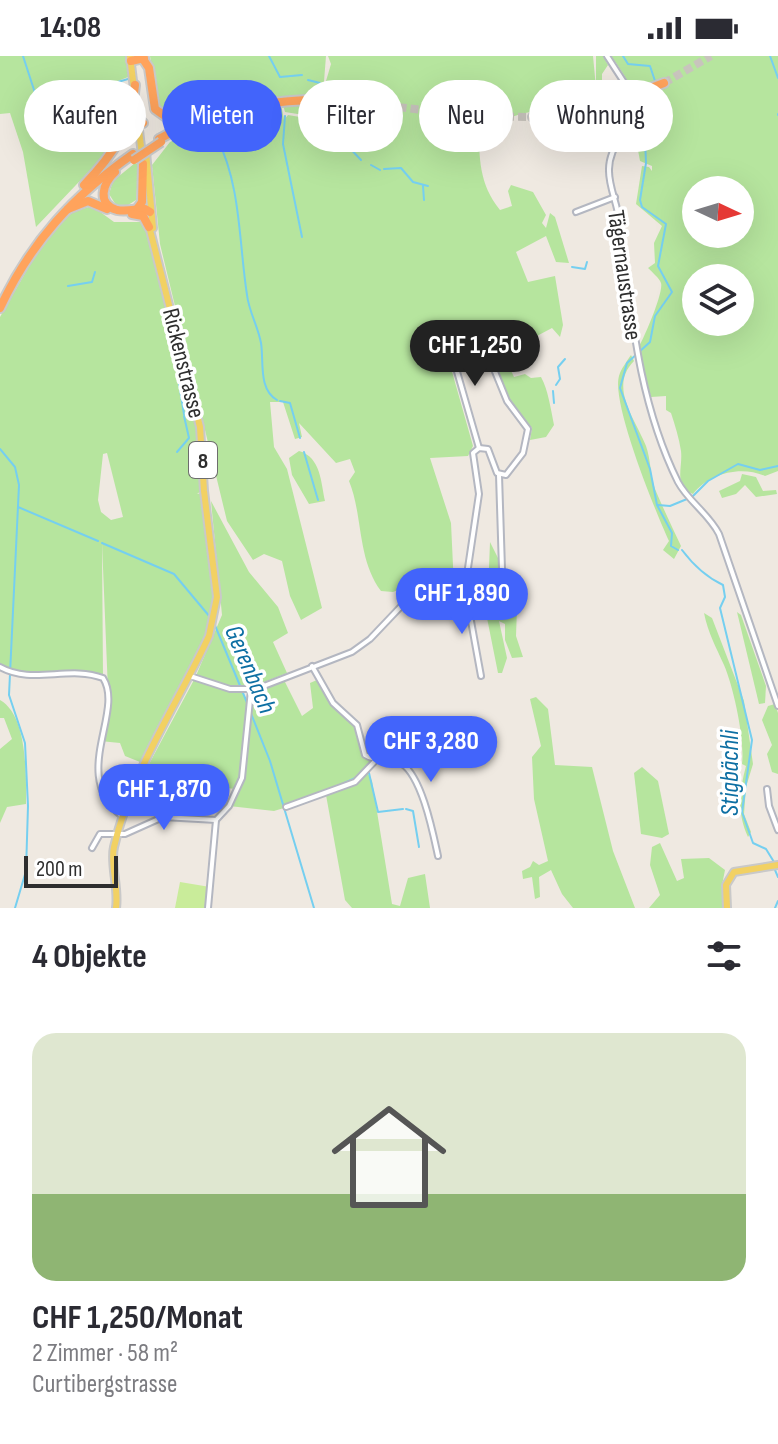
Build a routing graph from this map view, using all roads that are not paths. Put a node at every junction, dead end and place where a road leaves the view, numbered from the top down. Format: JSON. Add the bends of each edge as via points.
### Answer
{"nodes":[{"id":1,"x":607,"y":56,"type":"edge"},
{"id":2,"x":135,"y":57,"type":"edge"},
{"id":3,"x":135,"y":80,"type":"edge"},
{"id":4,"x":138,"y":80,"type":"edge"},
{"id":5,"x":162,"y":115,"type":"edge"},
{"id":6,"x":162,"y":139,"type":"edge"},
{"id":7,"x":112,"y":152,"type":"edge"},
{"id":8,"x":137,"y":152,"type":"edge"},
{"id":9,"x":144,"y":152,"type":"edge"},
{"id":10,"x":136,"y":159,"type":"junction"},
{"id":11,"x":615,"y":197,"type":"junction"},
{"id":12,"x":62,"y":210,"type":"junction"},
{"id":13,"x":148,"y":210,"type":"junction"},
{"id":14,"x":134,"y":212,"type":"junction"},
{"id":15,"x":576,"y":212,"type":"dead end"},
{"id":16,"x":55,"y":219,"type":"junction"},
{"id":17,"x":149,"y":227,"type":"junction"},
{"id":18,"x":162,"y":275,"type":"junction"},
{"id":19,"x":0,"y":308,"type":"edge"},
{"id":20,"x":480,"y":335,"type":"dead end"},
{"id":21,"x":443,"y":340,"type":"dead end"},
{"id":22,"x":479,"y":448,"type":"junction"},
{"id":23,"x":499,"y":475,"type":"junction"},
{"id":24,"x":465,"y":588,"type":"junction"},
{"id":25,"x":503,"y":600,"type":"dead end"},
{"id":26,"x":312,"y":666,"type":"junction"},
{"id":27,"x":0,"y":667,"type":"edge"},
{"id":28,"x":190,"y":676,"type":"junction"},
{"id":29,"x":481,"y":676,"type":"dead end"},
{"id":30,"x":251,"y":690,"type":"junction"},
{"id":31,"x":778,"y":706,"type":"edge"},
{"id":32,"x":375,"y":761,"type":"junction"},
{"id":33,"x":767,"y":789,"type":"dead end"},
{"id":34,"x":286,"y":807,"type":"dead end"},
{"id":35,"x":124,"y":816,"type":"junction"},
{"id":36,"x":216,"y":820,"type":"junction"},
{"id":37,"x":778,"y":830,"type":"edge"},
{"id":38,"x":119,"y":834,"type":"junction"},
{"id":39,"x":92,"y":848,"type":"dead end"},
{"id":40,"x":438,"y":856,"type":"dead end"},
{"id":41,"x":778,"y":865,"type":"edge"},
{"id":42,"x":116,"y":908,"type":"edge"},
{"id":43,"x":208,"y":908,"type":"edge"},
{"id":44,"x":727,"y":908,"type":"edge"}],
"edges":[{"from":1,"to":11,"type":"street","name":"Tägernaustrasse","bridge":true,"via":[[633,103],[610,160]]},
{"from":2,"to":3,"type":"main road","name":"Rickenstrasse","number":"8"},
{"from":2,"to":4,"type":"main road","name":"Rickenstrasse","number":"8"},
{"from":2,"to":5,"type":"highway","via":[[149,68],[151,101]]},
{"from":6,"to":10,"type":"highway","bridge":true},
{"from":7,"to":12,"type":"highway"},
{"from":8,"to":10,"type":"main road","name":"Rickenstrasse","number":"8"},
{"from":9,"to":13,"type":"main road","name":"Rickenstrasse","number":"8"},
{"from":10,"to":12,"type":"highway"},
{"from":10,"to":13,"type":"main road","name":"Rickenstrasse","number":"8"},
{"from":10,"to":14,"type":"highway","via":[[142,202]]},
{"from":10,"to":14,"type":"highway","via":[[110,177],[103,191],[112,208]]},
{"from":11,"to":15,"type":"street"},
{"from":11,"to":31,"type":"street","name":"Tägernaustrasse","via":[[636,353],[668,458],[679,484],[719,534]]},
{"from":12,"to":16,"type":"highway"},
{"from":13,"to":14,"type":"highway"},
{"from":13,"to":17,"type":"main road","name":"Rickenstrasse","number":"8"},
{"from":13,"to":18,"type":"main road","name":"Rickenstrasse","number":"8"},
{"from":14,"to":16,"type":"highway","via":[[117,214],[88,201]]},
{"from":14,"to":17,"type":"highway"},
{"from":16,"to":19,"type":"highway"},
{"from":17,"to":18,"type":"main road","name":"Rickenstrasse","number":"8"},
{"from":18,"to":28,"type":"main road","name":"Rickenstrasse","number":"8","via":[[200,427],[217,597],[212,626]]},
{"from":20,"to":23,"type":"street","via":[[507,401],[528,429],[523,453],[509,473]]},
{"from":21,"to":22,"type":"street"},
{"from":22,"to":23,"type":"street","via":[[489,450]]},
{"from":22,"to":24,"type":"street","via":[[473,455],[479,490]]},
{"from":23,"to":25,"type":"street"},
{"from":24,"to":26,"type":"street","via":[[408,599],[363,645]]},
{"from":24,"to":29,"type":"street"},
{"from":26,"to":30,"type":"street"},
{"from":26,"to":32,"type":"street","via":[[333,703],[357,725],[365,755]]},
{"from":27,"to":35,"type":"street","via":[[11,672],[94,674],[106,682],[107,712],[98,757],[106,800]]},
{"from":28,"to":30,"type":"street"},
{"from":28,"to":35,"type":"main road","name":"Rickenstrasse","number":"8"},
{"from":30,"to":36,"type":"street","via":[[242,778]]},
{"from":32,"to":34,"type":"street","via":[[366,775],[347,786]]},
{"from":32,"to":40,"type":"street","via":[[396,761],[407,769],[432,824]]},
{"from":33,"to":37,"type":"street"},
{"from":35,"to":38,"type":"main road","name":"Rickenstrasse","number":"8"},
{"from":36,"to":38,"type":"street","via":[[163,817]]},
{"from":36,"to":43,"type":"street"},
{"from":38,"to":39,"type":"street","via":[[100,834]]},
{"from":38,"to":42,"type":"main road","name":"Rickenstrasse","number":"8","via":[[113,854]]},
{"from":41,"to":44,"type":"main road","via":[[734,872],[726,885]]}]}
